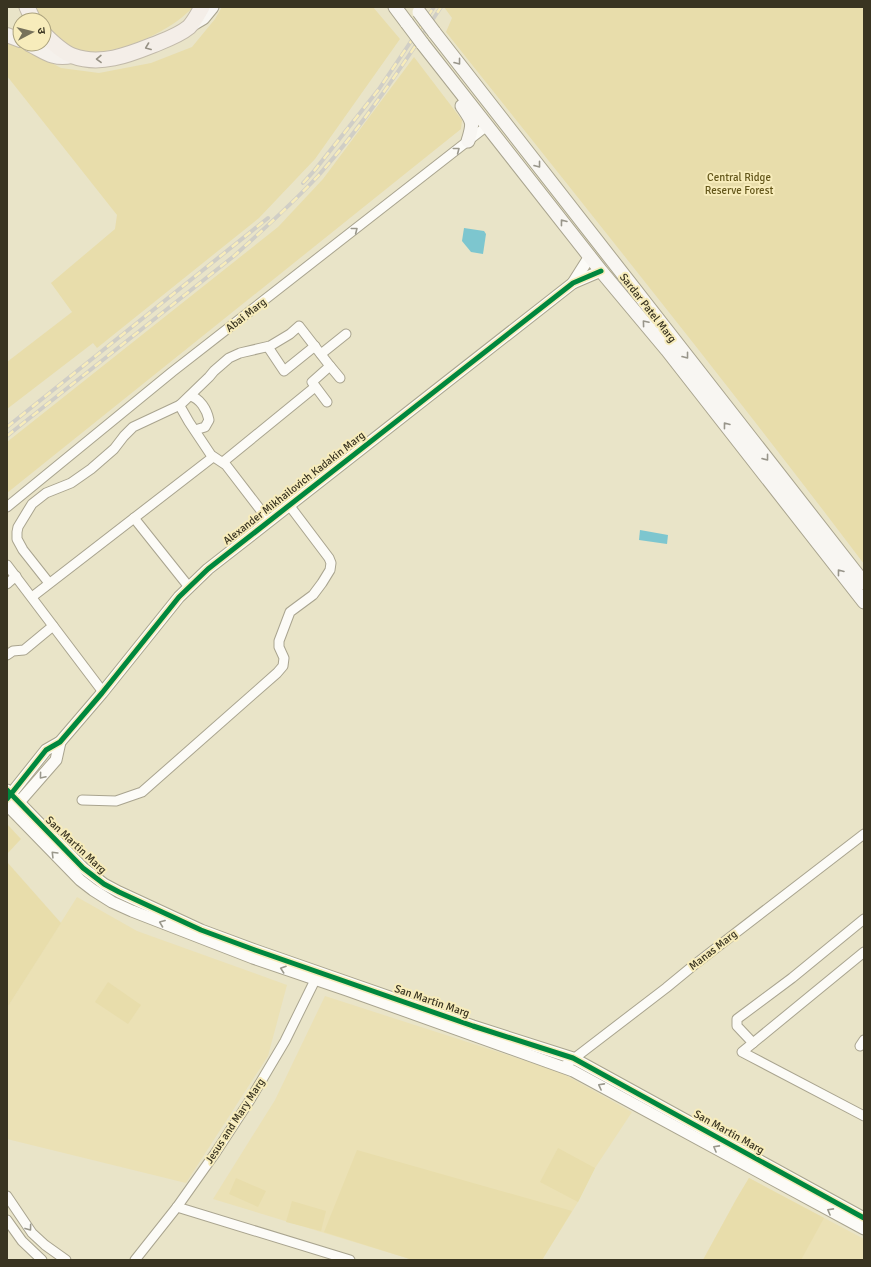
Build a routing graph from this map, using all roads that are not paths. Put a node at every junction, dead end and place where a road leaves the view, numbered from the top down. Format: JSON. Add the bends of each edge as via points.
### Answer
{"nodes":[{"id":1,"x":202,"y":7,"type":"edge"},
{"id":2,"x":212,"y":7,"type":"edge"},
{"id":3,"x":395,"y":7,"type":"edge"},
{"id":4,"x":417,"y":10,"type":"edge"},
{"id":5,"x":190,"y":26,"type":"junction"},
{"id":6,"x":52,"y":40,"type":"edge"},
{"id":7,"x":424,"y":45,"type":"junction"},
{"id":8,"x":44,"y":52,"type":"edge"},
{"id":9,"x":72,"y":56,"type":"junction"},
{"id":10,"x":487,"y":126,"type":"junction"},
{"id":11,"x":468,"y":141,"type":"junction"},
{"id":12,"x":590,"y":256,"type":"junction"},
{"id":13,"x":601,"y":270,"type":"junction"},
{"id":14,"x":573,"y":282,"type":"junction"},
{"id":15,"x":346,"y":334,"type":"dead end"},
{"id":16,"x":315,"y":346,"type":"junction"},
{"id":17,"x":268,"y":347,"type":"junction"},
{"id":18,"x":321,"y":354,"type":"junction"},
{"id":19,"x":330,"y":366,"type":"junction"},
{"id":20,"x":340,"y":378,"type":"dead end"},
{"id":21,"x":316,"y":386,"type":"junction"},
{"id":22,"x":190,"y":396,"type":"junction"},
{"id":23,"x":327,"y":402,"type":"dead end"},
{"id":24,"x":180,"y":405,"type":"junction"},
{"id":25,"x":194,"y":430,"type":"junction"},
{"id":26,"x":213,"y":457,"type":"junction"},
{"id":27,"x":222,"y":462,"type":"junction"},
{"id":28,"x":289,"y":505,"type":"junction"},
{"id":29,"x":7,"y":506,"type":"edge"},
{"id":30,"x":134,"y":518,"type":"junction"},
{"id":31,"x":269,"y":520,"type":"junction"},
{"id":32,"x":7,"y":565,"type":"edge"},
{"id":33,"x":16,"y":576,"type":"junction"},
{"id":34,"x":49,"y":583,"type":"junction"},
{"id":35,"x":864,"y":583,"type":"edge"},
{"id":36,"x":7,"y":584,"type":"edge"},
{"id":37,"x":189,"y":587,"type":"junction"},
{"id":38,"x":32,"y":597,"type":"junction"},
{"id":39,"x":864,"y":602,"type":"edge"},
{"id":40,"x":53,"y":626,"type":"junction"},
{"id":41,"x":7,"y":655,"type":"edge"},
{"id":42,"x":103,"y":692,"type":"junction"},
{"id":43,"x":60,"y":742,"type":"junction"},
{"id":44,"x":8,"y":794,"type":"edge"},
{"id":45,"x":82,"y":800,"type":"dead end"},
{"id":46,"x":13,"y":806,"type":"edge"},
{"id":47,"x":864,"y":834,"type":"edge"},
{"id":48,"x":864,"y":919,"type":"edge"},
{"id":49,"x":864,"y":952,"type":"edge"},
{"id":50,"x":317,"y":976,"type":"junction"},
{"id":51,"x":753,"y":1043,"type":"junction"},
{"id":52,"x":573,"y":1058,"type":"junction"},
{"id":53,"x":563,"y":1067,"type":"junction"},
{"id":54,"x":864,"y":1116,"type":"edge"},
{"id":55,"x":7,"y":1196,"type":"edge"},
{"id":56,"x":177,"y":1207,"type":"junction"},
{"id":57,"x":864,"y":1218,"type":"edge"},
{"id":58,"x":7,"y":1220,"type":"edge"},
{"id":59,"x":864,"y":1229,"type":"edge"},
{"id":60,"x":55,"y":1257,"type":"edge"},
{"id":61,"x":42,"y":1260,"type":"edge"},
{"id":62,"x":66,"y":1260,"type":"edge"},
{"id":63,"x":135,"y":1260,"type":"edge"},
{"id":64,"x":350,"y":1260,"type":"edge"}],
"edges":[{"from":1,"to":5,"type":"highway"},
{"from":2,"to":5,"type":"main road","via":[[204,18]]},
{"from":3,"to":7,"type":"main road","bridge":true},
{"from":4,"to":35,"type":"main road","name":"Sardar Patel Marg","one_way":true,"bridge":true},
{"from":5,"to":9,"type":"highway","one_way":true,"via":[[169,39],[119,57],[99,60]]},
{"from":6,"to":9,"type":"highway"},
{"from":7,"to":10,"type":"main road","name":"Sardar Patel Marg"},
{"from":7,"to":11,"type":"main road","via":[[429,57],[470,118],[473,128]]},
{"from":8,"to":9,"type":"main road","via":[[62,58]]},
{"from":10,"to":11,"type":"street","name":"Abai Marg"},
{"from":12,"to":10,"type":"main road","name":"Sardar Patel Marg","one_way":true},
{"from":29,"to":11,"type":"street","name":"Abai Marg","one_way":true,"via":[[172,372]]},
{"from":12,"to":13,"type":"main road","name":"Sardar Patel Marg"},
{"from":12,"to":14,"type":"street"},
{"from":13,"to":14,"type":"street"},
{"from":39,"to":13,"type":"main road","name":"Sardar Patel Marg","one_way":true,"via":[[667,350]]},
{"from":14,"to":28,"type":"street","name":"Alexander Mikhailovich Kadakin Marg"},
{"from":15,"to":18,"type":"street"},
{"from":16,"to":17,"type":"street","via":[[299,326]]},
{"from":16,"to":17,"type":"street","via":[[284,371]]},
{"from":16,"to":18,"type":"street"},
{"from":17,"to":22,"type":"street","via":[[229,358]]},
{"from":18,"to":19,"type":"street"},
{"from":19,"to":20,"type":"street"},
{"from":19,"to":21,"type":"street","via":[[312,382]]},
{"from":21,"to":23,"type":"street"},
{"from":21,"to":27,"type":"street"},
{"from":22,"to":24,"type":"street"},
{"from":22,"to":25,"type":"street","via":[[200,401],[208,413],[209,420],[205,427]]},
{"from":24,"to":25,"type":"street"},
{"from":24,"to":34,"type":"street","via":[[133,427],[114,449],[71,484],[46,493],[32,504],[18,527],[17,539],[22,550]]},
{"from":25,"to":26,"type":"street"},
{"from":26,"to":27,"type":"street"},
{"from":26,"to":30,"type":"street"},
{"from":27,"to":31,"type":"street"},
{"from":28,"to":31,"type":"street","name":"Alexander Mikhailovich Kadakin Marg"},
{"from":28,"to":45,"type":"street","via":[[331,563],[330,570],[313,595],[290,612],[279,642],[284,658],[283,666],[142,792],[116,801]]},
{"from":30,"to":34,"type":"street"},
{"from":30,"to":37,"type":"street"},
{"from":31,"to":37,"type":"street","name":"Alexander Mikhailovich Kadakin Marg"},
{"from":32,"to":33,"type":"street"},
{"from":33,"to":36,"type":"street"},
{"from":33,"to":38,"type":"street"},
{"from":34,"to":38,"type":"street"},
{"from":37,"to":42,"type":"street","name":"Alexander Mikhailovich Kadakin Marg"},
{"from":38,"to":40,"type":"street"},
{"from":40,"to":41,"type":"street","via":[[24,650],[12,651]]},
{"from":40,"to":42,"type":"street"},
{"from":42,"to":43,"type":"street","name":"Alexander Mikhailovich Kadakin Marg"},
{"from":43,"to":44,"type":"street","via":[[46,750]]},
{"from":43,"to":46,"type":"street","one_way":true,"via":[[56,760]]},
{"from":44,"to":46,"type":"street","name":"San Martin Marg"},
{"from":46,"to":50,"type":"street","name":"San Martin Marg","via":[[104,884],[201,930]]},
{"from":47,"to":52,"type":"street","name":"Manas Marg"},
{"from":48,"to":51,"type":"street","via":[[737,1019],[737,1026]]},
{"from":49,"to":51,"type":"street"},
{"from":50,"to":52,"type":"street","name":"San Martin Marg"},
{"from":50,"to":53,"type":"street","name":"San Martin Marg"},
{"from":50,"to":56,"type":"street","name":"Jesus and Mary Marg","via":[[285,1041],[251,1098]]},
{"from":51,"to":54,"type":"street","via":[[742,1052]]},
{"from":52,"to":53,"type":"street","name":"Manas Marg"},
{"from":52,"to":57,"type":"street","name":"San Martin Marg"},
{"from":59,"to":53,"type":"street","name":"San Martin Marg","one_way":true},
{"from":55,"to":60,"type":"street","one_way":true,"via":[[32,1233]]},
{"from":56,"to":63,"type":"street","name":"Jesus and Mary Marg"},
{"from":56,"to":64,"type":"street"},
{"from":58,"to":61,"type":"street","via":[[22,1241]]},
{"from":60,"to":62,"type":"street"}]}
